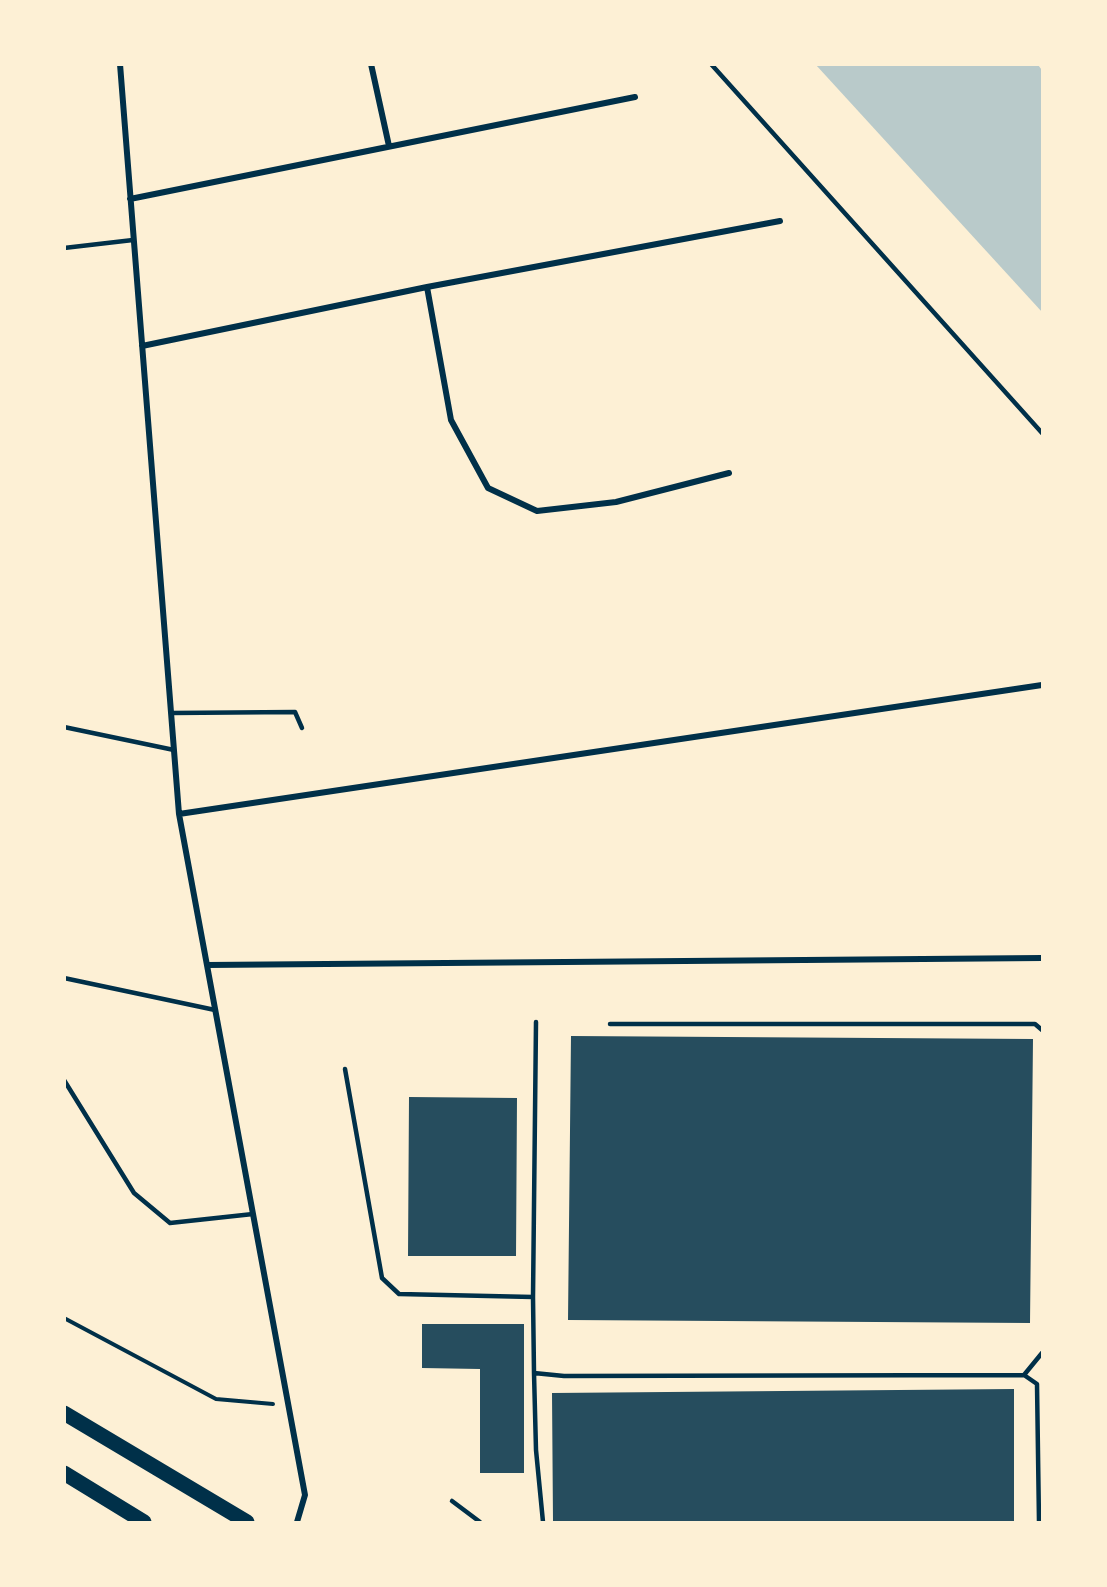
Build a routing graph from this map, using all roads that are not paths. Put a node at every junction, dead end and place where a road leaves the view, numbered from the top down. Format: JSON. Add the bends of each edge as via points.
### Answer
{"nodes":[{"id":1,"x":120,"y":64,"type":"edge"},
{"id":2,"x":371,"y":64,"type":"edge"},
{"id":3,"x":711,"y":64,"type":"edge"},
{"id":4,"x":635,"y":97,"type":"dead end"},
{"id":5,"x":388,"y":146,"type":"junction"},
{"id":6,"x":130,"y":200,"type":"junction"},
{"id":7,"x":780,"y":221,"type":"dead end"},
{"id":8,"x":134,"y":240,"type":"junction"},
{"id":9,"x":64,"y":248,"type":"edge"},
{"id":10,"x":428,"y":287,"type":"junction"},
{"id":11,"x":142,"y":346,"type":"junction"},
{"id":12,"x":1042,"y":433,"type":"edge"},
{"id":13,"x":729,"y":473,"type":"dead end"},
{"id":14,"x":1042,"y":685,"type":"edge"},
{"id":15,"x":171,"y":713,"type":"junction"},
{"id":16,"x":64,"y":727,"type":"edge"},
{"id":17,"x":302,"y":728,"type":"dead end"},
{"id":18,"x":174,"y":750,"type":"junction"},
{"id":19,"x":179,"y":814,"type":"junction"},
{"id":20,"x":1042,"y":958,"type":"edge"},
{"id":21,"x":207,"y":965,"type":"junction"},
{"id":22,"x":64,"y":978,"type":"edge"},
{"id":23,"x":215,"y":1010,"type":"junction"},
{"id":24,"x":536,"y":1022,"type":"dead end"},
{"id":25,"x":610,"y":1024,"type":"dead end"},
{"id":26,"x":1042,"y":1030,"type":"edge"},
{"id":27,"x":345,"y":1069,"type":"dead end"},
{"id":28,"x":64,"y":1080,"type":"edge"},
{"id":29,"x":253,"y":1214,"type":"junction"},
{"id":30,"x":533,"y":1297,"type":"junction"},
{"id":31,"x":1042,"y":1353,"type":"edge"},
{"id":32,"x":534,"y":1373,"type":"junction"},
{"id":33,"x":1024,"y":1375,"type":"junction"},
{"id":34,"x":64,"y":1413,"type":"edge"},
{"id":35,"x":64,"y":1473,"type":"edge"},
{"id":36,"x":452,"y":1500,"type":"dead end"},
{"id":37,"x":144,"y":1522,"type":"edge"},
{"id":38,"x":247,"y":1522,"type":"edge"},
{"id":39,"x":297,"y":1522,"type":"edge"},
{"id":40,"x":480,"y":1522,"type":"edge"},
{"id":41,"x":543,"y":1522,"type":"edge"},
{"id":42,"x":1039,"y":1522,"type":"edge"}],
"edges":[{"from":1,"to":6,"type":"street"},
{"from":2,"to":5,"type":"street"},
{"from":3,"to":12,"type":"lane"},
{"from":4,"to":5,"type":"street"},
{"from":5,"to":6,"type":"street"},
{"from":6,"to":8,"type":"street"},
{"from":7,"to":10,"type":"street"},
{"from":8,"to":9,"type":"lane"},
{"from":8,"to":11,"type":"street"},
{"from":10,"to":11,"type":"street"},
{"from":10,"to":13,"type":"street","via":[[452,420],[488,488],[537,511],[616,502]]},
{"from":11,"to":15,"type":"street"},
{"from":14,"to":19,"type":"street"},
{"from":15,"to":17,"type":"lane","via":[[295,712]]},
{"from":15,"to":18,"type":"street"},
{"from":16,"to":18,"type":"lane"},
{"from":18,"to":19,"type":"street"},
{"from":19,"to":21,"type":"street"},
{"from":20,"to":21,"type":"street"},
{"from":21,"to":23,"type":"street"},
{"from":22,"to":23,"type":"lane"},
{"from":23,"to":29,"type":"street"},
{"from":24,"to":30,"type":"lane"},
{"from":25,"to":26,"type":"lane","via":[[1035,1024]]},
{"from":27,"to":30,"type":"lane","via":[[382,1278],[399,1294]]},
{"from":28,"to":29,"type":"lane","via":[[134,1192],[170,1223]]},
{"from":29,"to":39,"type":"street","via":[[305,1495]]},
{"from":30,"to":32,"type":"lane"},
{"from":31,"to":33,"type":"lane"},
{"from":32,"to":33,"type":"lane"},
{"from":32,"to":41,"type":"lane"},
{"from":33,"to":42,"type":"lane","via":[[1037,1384]]},
{"from":34,"to":38,"type":"main road"},
{"from":35,"to":37,"type":"main road"},
{"from":36,"to":40,"type":"lane"}]}
